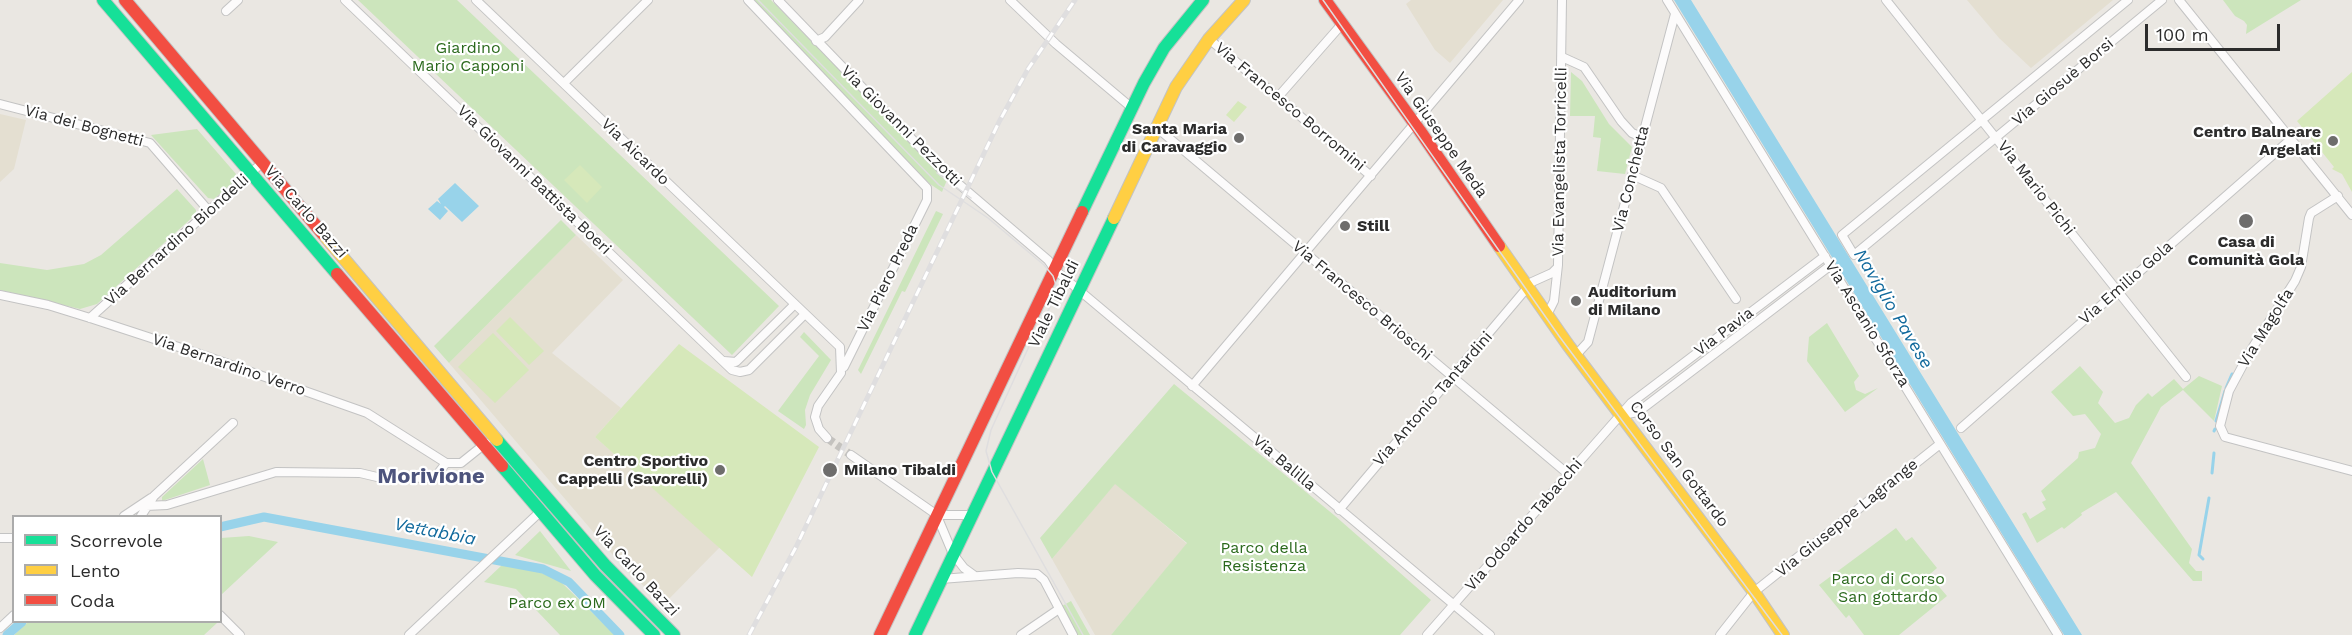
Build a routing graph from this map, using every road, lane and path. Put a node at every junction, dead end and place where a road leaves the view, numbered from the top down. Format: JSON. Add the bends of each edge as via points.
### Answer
{"nodes":[{"id":1,"x":103,"y":0,"type":"edge"},
{"id":2,"x":125,"y":0,"type":"edge"},
{"id":3,"x":238,"y":0,"type":"edge"},
{"id":4,"x":345,"y":0,"type":"edge"},
{"id":5,"x":476,"y":0,"type":"edge"},
{"id":6,"x":648,"y":0,"type":"edge"},
{"id":7,"x":748,"y":0,"type":"edge"},
{"id":8,"x":778,"y":0,"type":"edge"},
{"id":9,"x":859,"y":0,"type":"edge"},
{"id":10,"x":1010,"y":0,"type":"edge"},
{"id":11,"x":1203,"y":0,"type":"edge"},
{"id":12,"x":1244,"y":0,"type":"edge"},
{"id":13,"x":1325,"y":0,"type":"edge"},
{"id":14,"x":1519,"y":0,"type":"edge"},
{"id":15,"x":1562,"y":0,"type":"edge"},
{"id":16,"x":1667,"y":0,"type":"edge"},
{"id":17,"x":1886,"y":0,"type":"edge"},
{"id":18,"x":2128,"y":0,"type":"edge"},
{"id":19,"x":2162,"y":0,"type":"edge"},
{"id":20,"x":2179,"y":0,"type":"edge"},
{"id":21,"x":226,"y":11,"type":"dead end"},
{"id":22,"x":1675,"y":14,"type":"junction"},
{"id":23,"x":1342,"y":24,"type":"junction"},
{"id":24,"x":1209,"y":39,"type":"junction"},
{"id":25,"x":816,"y":41,"type":"junction"},
{"id":26,"x":1562,"y":57,"type":"junction"},
{"id":27,"x":564,"y":83,"type":"junction"},
{"id":28,"x":1278,"y":97,"type":"junction"},
{"id":29,"x":0,"y":104,"type":"edge"},
{"id":30,"x":1132,"y":108,"type":"junction"},
{"id":31,"x":1981,"y":119,"type":"junction"},
{"id":32,"x":1414,"y":124,"type":"junction"},
{"id":33,"x":1156,"y":127,"type":"junction"},
{"id":34,"x":1642,"y":137,"type":"junction"},
{"id":35,"x":1996,"y":138,"type":"junction"},
{"id":36,"x":2291,"y":139,"type":"junction"},
{"id":37,"x":263,"y":162,"type":"junction"},
{"id":38,"x":250,"y":174,"type":"junction"},
{"id":39,"x":1371,"y":176,"type":"junction"},
{"id":40,"x":1632,"y":176,"type":"junction"},
{"id":41,"x":924,"y":183,"type":"joint"},
{"id":42,"x":2338,"y":196,"type":"junction"},
{"id":43,"x":209,"y":211,"type":"junction"},
{"id":44,"x":2352,"y":214,"type":"edge"},
{"id":45,"x":1305,"y":254,"type":"junction"},
{"id":46,"x":1825,"y":256,"type":"junction"},
{"id":47,"x":1831,"y":265,"type":"junction"},
{"id":48,"x":1557,"y":268,"type":"junction"},
{"id":49,"x":1055,"y":270,"type":"junction"},
{"id":50,"x":1791,"y":282,"type":"junction"},
{"id":51,"x":1528,"y":289,"type":"junction"},
{"id":52,"x":1079,"y":290,"type":"junction"},
{"id":53,"x":2117,"y":290,"type":"junction"},
{"id":54,"x":1797,"y":291,"type":"junction"},
{"id":55,"x":0,"y":294,"type":"edge"},
{"id":56,"x":1736,"y":299,"type":"dead end"},
{"id":57,"x":795,"y":304,"type":"junction"},
{"id":58,"x":805,"y":314,"type":"junction"},
{"id":59,"x":1546,"y":315,"type":"junction"},
{"id":60,"x":90,"y":318,"type":"junction"},
{"id":61,"x":858,"y":338,"type":"junction"},
{"id":62,"x":840,"y":347,"type":"junction"},
{"id":63,"x":1576,"y":355,"type":"junction"},
{"id":64,"x":723,"y":361,"type":"junction"},
{"id":65,"x":841,"y":373,"type":"junction"},
{"id":66,"x":1451,"y":375,"type":"junction"},
{"id":67,"x":2186,"y":377,"type":"dead end"},
{"id":68,"x":1657,"y":383,"type":"junction"},
{"id":69,"x":1192,"y":386,"type":"junction"},
{"id":70,"x":1664,"y":392,"type":"junction"},
{"id":71,"x":1622,"y":415,"type":"junction"},
{"id":72,"x":233,"y":423,"type":"dead end"},
{"id":73,"x":1960,"y":428,"type":"dead end"},
{"id":74,"x":827,"y":438,"type":"tunnel mouth"},
{"id":75,"x":489,"y":440,"type":"junction"},
{"id":76,"x":1940,"y":444,"type":"junction"},
{"id":77,"x":852,"y":455,"type":"tunnel mouth"},
{"id":78,"x":446,"y":463,"type":"junction"},
{"id":79,"x":2352,"y":471,"type":"edge"},
{"id":80,"x":1568,"y":474,"type":"junction"},
{"id":81,"x":154,"y":496,"type":"junction"},
{"id":82,"x":146,"y":506,"type":"junction"},
{"id":83,"x":546,"y":507,"type":"junction"},
{"id":84,"x":1340,"y":510,"type":"junction"},
{"id":85,"x":134,"y":515,"type":"edge"},
{"id":86,"x":134,"y":515,"type":"edge"},
{"id":87,"x":936,"y":515,"type":"junction"},
{"id":88,"x":972,"y":515,"type":"junction"},
{"id":89,"x":953,"y":554,"type":"junction"},
{"id":90,"x":975,"y":576,"type":"junction"},
{"id":91,"x":941,"y":579,"type":"junction"},
{"id":92,"x":1754,"y":592,"type":"junction"},
{"id":93,"x":1454,"y":604,"type":"junction"},
{"id":94,"x":1059,"y":609,"type":"junction"},
{"id":95,"x":12,"y":617,"type":"edge"},
{"id":96,"x":222,"y":617,"type":"edge"},
{"id":97,"x":0,"y":627,"type":"edge"},
{"id":98,"x":240,"y":635,"type":"edge"},
{"id":99,"x":409,"y":635,"type":"edge"},
{"id":100,"x":654,"y":635,"type":"edge"},
{"id":101,"x":674,"y":635,"type":"edge"},
{"id":102,"x":880,"y":635,"type":"edge"},
{"id":103,"x":915,"y":635,"type":"edge"},
{"id":104,"x":1021,"y":635,"type":"edge"},
{"id":105,"x":1073,"y":635,"type":"edge"},
{"id":106,"x":1427,"y":635,"type":"edge"},
{"id":107,"x":1490,"y":635,"type":"edge"},
{"id":108,"x":1720,"y":635,"type":"edge"},
{"id":109,"x":1784,"y":635,"type":"edge"},
{"id":110,"x":2058,"y":635,"type":"edge"}],
"edges":[{"from":1,"to":38,"type":"main road","name":"Via Carlo Bazzi"},
{"from":2,"to":37,"type":"main road","name":"Via Carlo Bazzi"},
{"from":3,"to":21,"type":"street"},
{"from":4,"to":64,"type":"street","name":"Via Giovanni Battista Boeri"},
{"from":5,"to":27,"type":"street","name":"Via Aicardo"},
{"from":6,"to":27,"type":"street"},
{"from":7,"to":41,"type":"street","name":"Via Giovanni Pezzotti"},
{"from":8,"to":25,"type":"street","name":"Via Giovanni Pezzotti"},
{"from":9,"to":25,"type":"street","via":[[825,37]]},
{"from":10,"to":30,"type":"street"},
{"from":11,"to":30,"type":"main road","name":"Viale Tibaldi","via":[[1164,48]]},
{"from":12,"to":24,"type":"main road","name":"Viale Tibaldi"},
{"from":13,"to":23,"type":"main road","name":"Via Giuseppe Meda"},
{"from":14,"to":32,"type":"street"},
{"from":15,"to":26,"type":"street","name":"Via Evangelista Torricelli"},
{"from":16,"to":22,"type":"street"},
{"from":17,"to":31,"type":"street","name":"Via Mario Pichi"},
{"from":18,"to":31,"type":"street","name":"Via Giosuè Borsi"},
{"from":19,"to":35,"type":"street","name":"Via Giosuè Borsi"},
{"from":20,"to":36,"type":"street"},
{"from":22,"to":34,"type":"street","name":"Via Conchetta"},
{"from":22,"to":46,"type":"street","name":"Via Ascanio Sforza"},
{"from":23,"to":28,"type":"street"},
{"from":23,"to":32,"type":"main road","name":"Via Giuseppe Meda"},
{"from":24,"to":28,"type":"street","name":"Via Francesco Borromini"},
{"from":24,"to":33,"type":"main road","name":"Viale Tibaldi","via":[[1176,87]]},
{"from":25,"to":49,"type":"street","name":"Via Giovanni Pezzotti","via":[[940,168]]},
{"from":26,"to":34,"type":"street","name":"Via Evangelista Torricelli","via":[[1584,67],[1621,121]]},
{"from":26,"to":48,"type":"street","name":"Via Evangelista Torricelli"},
{"from":27,"to":57,"type":"street","name":"Via Aicardo"},
{"from":28,"to":39,"type":"street","name":"Via Francesco Borromini"},
{"from":29,"to":43,"type":"street","name":"Via dei Bognetti","via":[[150,143]]},
{"from":30,"to":49,"type":"main road","name":"Viale Tibaldi"},
{"from":31,"to":35,"type":"street","name":"Via Mario Pichi"},
{"from":31,"to":35,"type":"street","name":"Via Giosuè Borsi","via":[[1842,235],[1854,255]]},
{"from":32,"to":39,"type":"street"},
{"from":32,"to":51,"type":"main road","name":"Via Giuseppe Meda"},
{"from":33,"to":45,"type":"street","name":"Via Francesco Brioschi"},
{"from":33,"to":52,"type":"main road","name":"Viale Tibaldi"},
{"from":34,"to":40,"type":"street","name":"Via Conchetta"},
{"from":35,"to":53,"type":"street","name":"Via Mario Pichi"},
{"from":36,"to":42,"type":"street"},
{"from":36,"to":53,"type":"street","name":"Via Emilio Gola"},
{"from":37,"to":38,"type":"street","name":"Via Bernardino Biondelli"},
{"from":37,"to":75,"type":"main road","name":"Via Carlo Bazzi"},
{"from":38,"to":43,"type":"street","name":"Via Bernardino Biondelli"},
{"from":38,"to":75,"type":"main road","name":"Via Carlo Bazzi"},
{"from":39,"to":45,"type":"street"},
{"from":40,"to":56,"type":"street","via":[[1661,188]]},
{"from":40,"to":63,"type":"street","name":"Via Conchetta","via":[[1588,342]]},
{"from":41,"to":61,"type":"street","name":"Via Piero Preda","via":[[927,200]]},
{"from":42,"to":44,"type":"street"},
{"from":42,"to":79,"type":"street","name":"Via Magolfa","via":[[2309,218],[2301,267],[2229,391],[2220,426],[2225,437]]},
{"from":43,"to":60,"type":"street","name":"Via Bernardino Biondelli"},
{"from":45,"to":66,"type":"street","name":"Via Francesco Brioschi"},
{"from":45,"to":69,"type":"street"},
{"from":46,"to":47,"type":"street","name":"Via Ascanio Sforza"},
{"from":46,"to":50,"type":"street","name":"Via Pavia"},
{"from":47,"to":54,"type":"street","name":"Via Pavia"},
{"from":47,"to":76,"type":"street","name":"Via Ascanio Sforza"},
{"from":48,"to":51,"type":"street","name":"Via Antonio Tantardini","via":[[1532,282]]},
{"from":48,"to":59,"type":"street","name":"Via Evangelista Torricelli","via":[[1554,301]]},
{"from":49,"to":52,"type":"street","name":"Via Giovanni Pezzotti"},
{"from":49,"to":87,"type":"main road","name":"Viale Tibaldi"},
{"from":50,"to":54,"type":"street"},
{"from":50,"to":68,"type":"street","name":"Via Pavia"},
{"from":51,"to":59,"type":"main road","name":"Via Giuseppe Meda"},
{"from":51,"to":66,"type":"street","name":"Via Antonio Tantardini"},
{"from":52,"to":69,"type":"street","name":"Via Balilla"},
{"from":52,"to":88,"type":"main road","name":"Viale Tibaldi"},
{"from":53,"to":67,"type":"street","name":"Via Mario Pichi"},
{"from":53,"to":73,"type":"street","name":"Via Emilio Gola"},
{"from":54,"to":70,"type":"street","name":"Via Pavia"},
{"from":55,"to":60,"type":"street","name":"Via Bernardino Verro"},
{"from":57,"to":58,"type":"street","name":"Via Aicardo"},
{"from":57,"to":64,"type":"street","via":[[736,362]]},
{"from":58,"to":62,"type":"street","name":"Via Aicardo"},
{"from":58,"to":64,"type":"street","via":[[749,370],[732,370]]},
{"from":59,"to":63,"type":"main road","name":"Corso San Gottardo"},
{"from":60,"to":78,"type":"street","name":"Via Bernardino Verro","via":[[367,413]]},
{"from":61,"to":62,"type":"street"},
{"from":61,"to":65,"type":"street","name":"Via Piero Preda"},
{"from":62,"to":65,"type":"street"},
{"from":63,"to":71,"type":"main road","name":"Corso San Gottardo"},
{"from":65,"to":74,"type":"street","name":"Via Piero Preda","via":[[818,405],[819,429]]},
{"from":66,"to":80,"type":"street","name":"Via Francesco Brioschi"},
{"from":66,"to":84,"type":"street","name":"Via Antonio Tantardini"},
{"from":68,"to":70,"type":"street"},
{"from":68,"to":71,"type":"street","name":"Via Pavia"},
{"from":69,"to":84,"type":"street","name":"Via Balilla"},
{"from":70,"to":71,"type":"street","name":"Via Pavia","via":[[1638,412]]},
{"from":71,"to":80,"type":"street","name":"Via Odoardo Tabacchi"},
{"from":71,"to":92,"type":"main road","name":"Corso San Gottardo"},
{"from":72,"to":81,"type":"street"},
{"from":75,"to":78,"type":"street","via":[[461,463]]},
{"from":75,"to":83,"type":"main road","name":"Via Carlo Bazzi"},
{"from":76,"to":92,"type":"street","name":"Via Giuseppe Lagrange"},
{"from":76,"to":110,"type":"street","name":"Via Ascanio Sforza"},
{"from":77,"to":87,"type":"street"},
{"from":78,"to":82,"type":"street","via":[[436,476],[428,478],[276,472],[167,505]]},
{"from":80,"to":93,"type":"street","name":"Via Odoardo Tabacchi"},
{"from":81,"to":82,"type":"street"},
{"from":81,"to":85,"type":"street","via":[[142,502]]},
{"from":82,"to":86,"type":"street"},
{"from":83,"to":99,"type":"street"},
{"from":83,"to":100,"type":"main road","name":"Via Carlo Bazzi","via":[[595,575]]},
{"from":83,"to":101,"type":"main road","name":"Via Carlo Bazzi"},
{"from":84,"to":93,"type":"street","name":"Via Balilla"},
{"from":87,"to":88,"type":"street"},
{"from":87,"to":89,"type":"street"},
{"from":87,"to":102,"type":"main road","name":"Viale Tibaldi"},
{"from":88,"to":89,"type":"main road","name":"Viale Tibaldi"},
{"from":89,"to":90,"type":"street"},
{"from":89,"to":91,"type":"main road","name":"Viale Tibaldi"},
{"from":90,"to":91,"type":"street"},
{"from":90,"to":94,"type":"street","via":[[1038,574]]},
{"from":91,"to":103,"type":"main road","name":"Viale Tibaldi"},
{"from":92,"to":108,"type":"street","name":"Via Giuseppe Lagrange"},
{"from":92,"to":109,"type":"main road","name":"Corso San Gottardo"},
{"from":93,"to":106,"type":"street","name":"Via Odoardo Tabacchi"},
{"from":93,"to":107,"type":"street","name":"Via Balilla"},
{"from":94,"to":104,"type":"street"},
{"from":94,"to":105,"type":"street"},
{"from":95,"to":97,"type":"street"},
{"from":96,"to":98,"type":"street"}]}
